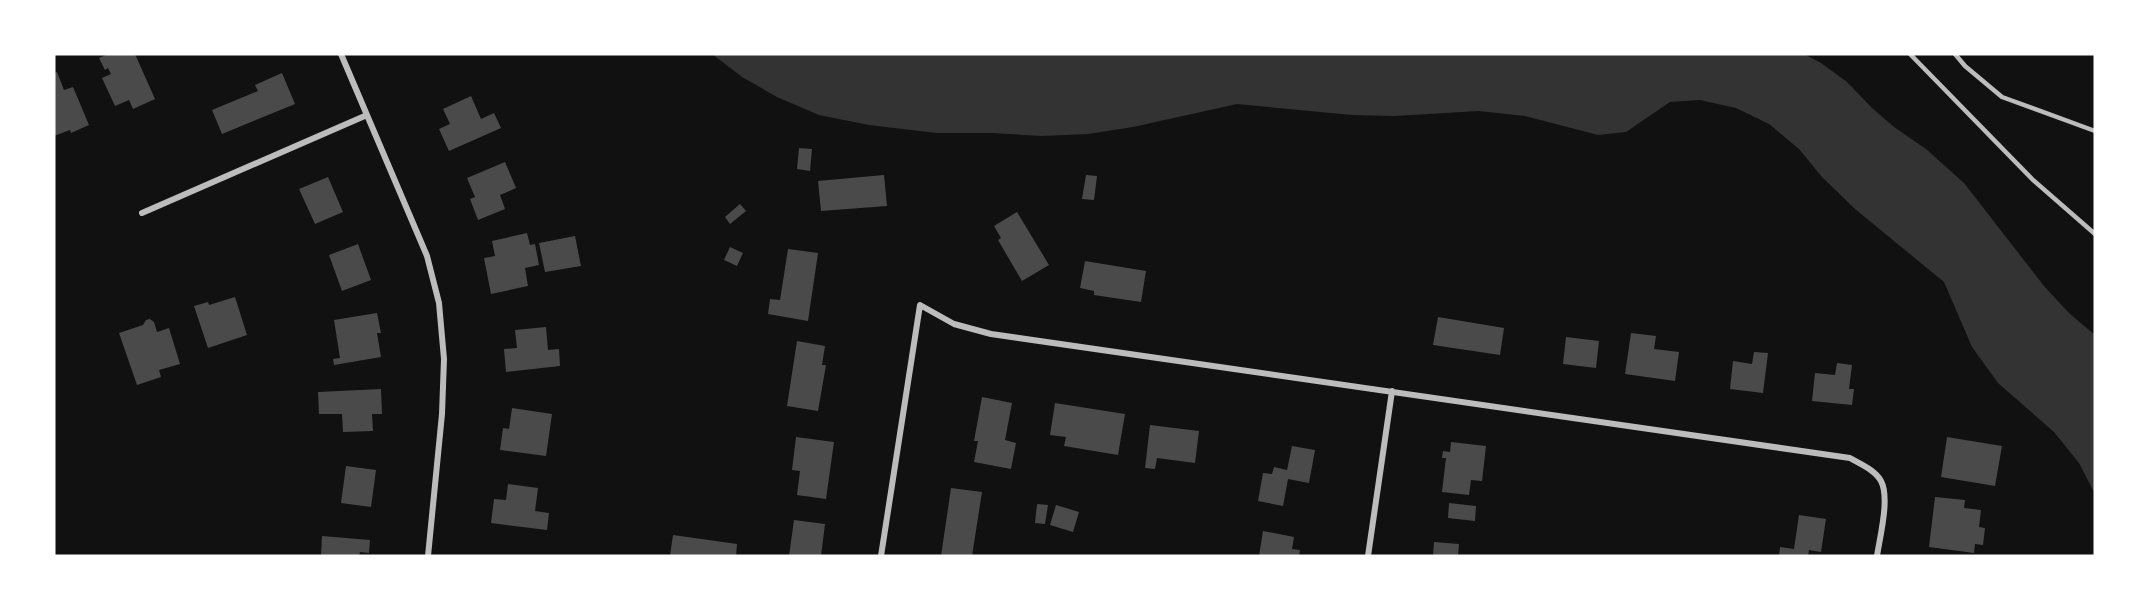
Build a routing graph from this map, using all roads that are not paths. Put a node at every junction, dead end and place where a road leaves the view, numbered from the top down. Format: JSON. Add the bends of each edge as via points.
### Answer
{"nodes":[{"id":1,"x":341,"y":54,"type":"edge"},
{"id":2,"x":1910,"y":54,"type":"edge"},
{"id":3,"x":1955,"y":54,"type":"edge"},
{"id":4,"x":367,"y":115,"type":"junction"},
{"id":5,"x":2095,"y":130,"type":"edge"},
{"id":6,"x":142,"y":213,"type":"dead end"},
{"id":7,"x":2095,"y":234,"type":"edge"},
{"id":8,"x":1392,"y":391,"type":"junction"},
{"id":9,"x":428,"y":556,"type":"edge"},
{"id":10,"x":881,"y":556,"type":"edge"},
{"id":11,"x":1368,"y":556,"type":"edge"},
{"id":12,"x":1877,"y":556,"type":"edge"}],
"edges":[{"from":1,"to":4,"type":"street"},
{"from":2,"to":7,"type":"lane","via":[[2033,180]]},
{"from":3,"to":5,"type":"lane","via":[[2002,97]]},
{"from":4,"to":6,"type":"street"},
{"from":4,"to":9,"type":"street","via":[[427,256],[439,303],[444,359],[442,414]]},
{"from":8,"to":10,"type":"street","via":[[991,334],[954,324],[920,305]]},
{"from":8,"to":11,"type":"street"},
{"from":8,"to":12,"type":"street","via":[[1850,458],[1871,471],[1884,492]]}]}
